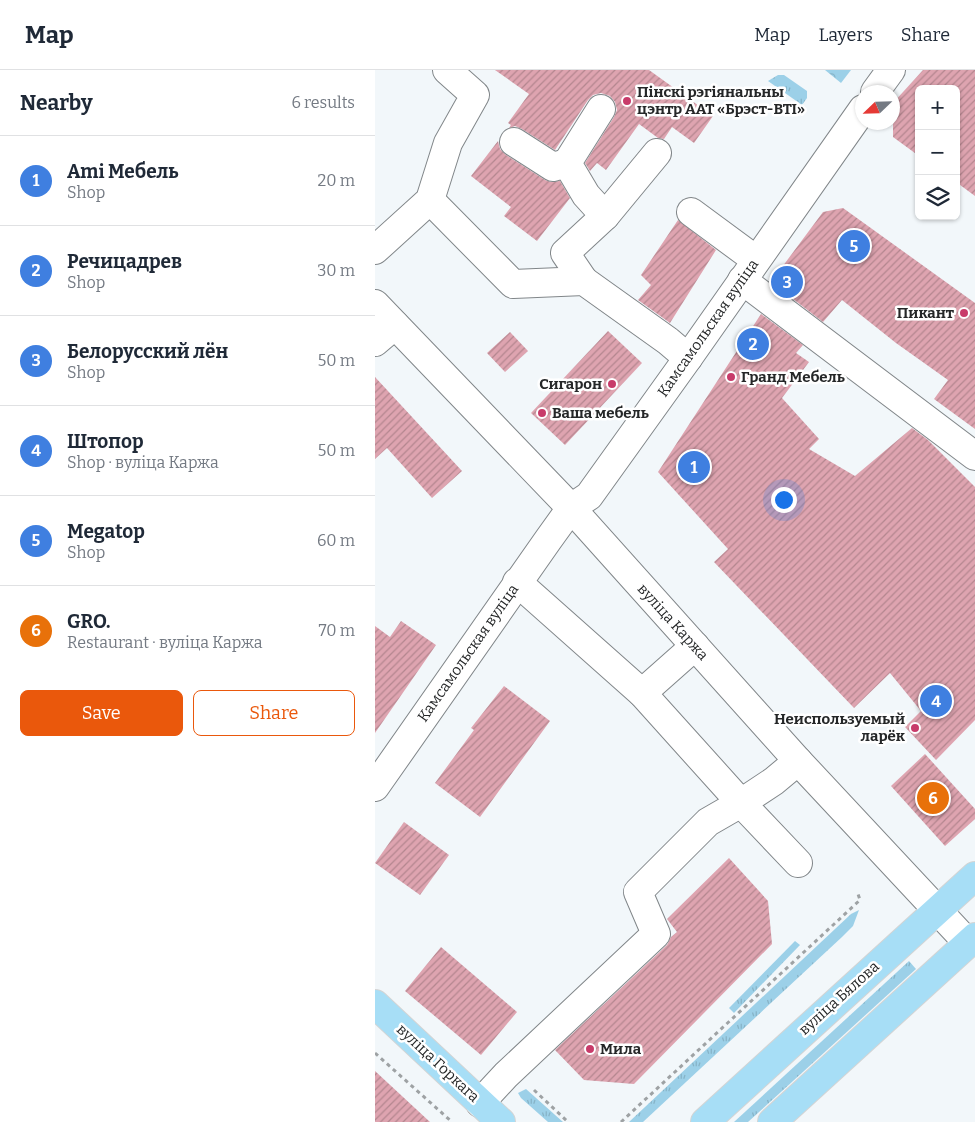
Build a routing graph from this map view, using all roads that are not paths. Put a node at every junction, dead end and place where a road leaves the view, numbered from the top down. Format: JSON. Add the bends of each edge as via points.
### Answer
{"nodes":[{"id":1,"x":447,"y":70,"type":"edge"},
{"id":2,"x":891,"y":70,"type":"edge"},
{"id":3,"x":880,"y":85,"type":"edge"},
{"id":4,"x":601,"y":109,"type":"dead end"},
{"id":5,"x":855,"y":120,"type":"edge"},
{"id":6,"x":514,"y":142,"type":"dead end"},
{"id":7,"x":657,"y":153,"type":"dead end"},
{"id":8,"x":567,"y":162,"type":"junction"},
{"id":9,"x":430,"y":200,"type":"junction"},
{"id":10,"x":691,"y":212,"type":"dead end"},
{"id":11,"x":605,"y":216,"type":"junction"},
{"id":12,"x":375,"y":250,"type":"edge"},
{"id":13,"x":749,"y":270,"type":"junction"},
{"id":14,"x":584,"y":281,"type":"junction"},
{"id":15,"x":375,"y":304,"type":"edge"},
{"id":16,"x":385,"y":334,"type":"edge"},
{"id":17,"x":688,"y":358,"type":"junction"},
{"id":18,"x":975,"y":456,"type":"edge"},
{"id":19,"x":571,"y":508,"type":"junction"},
{"id":20,"x":517,"y":582,"type":"junction"},
{"id":21,"x":695,"y":646,"type":"junction"},
{"id":22,"x":642,"y":693,"type":"junction"},
{"id":23,"x":798,"y":761,"type":"junction"},
{"id":24,"x":375,"y":787,"type":"edge"},
{"id":25,"x":741,"y":803,"type":"junction"},
{"id":26,"x":798,"y":862,"type":"dead end"},
{"id":27,"x":975,"y":876,"type":"edge"},
{"id":28,"x":937,"y":909,"type":"junction"},
{"id":29,"x":972,"y":940,"type":"edge"},
{"id":30,"x":375,"y":1004,"type":"edge"},
{"id":31,"x":480,"y":1103,"type":"junction"},
{"id":32,"x":501,"y":1122,"type":"edge"},
{"id":33,"x":705,"y":1122,"type":"edge"},
{"id":34,"x":772,"y":1122,"type":"edge"}],
"edges":[{"from":1,"to":9,"type":"street","via":[[475,95],[448,143]]},
{"from":2,"to":3,"type":"street"},
{"from":4,"to":8,"type":"street"},
{"from":5,"to":13,"type":"street","name":"Камсамольская вуліца"},
{"from":6,"to":8,"type":"street","via":[[553,167]]},
{"from":7,"to":11,"type":"street"},
{"from":8,"to":11,"type":"street","via":[[586,195]]},
{"from":9,"to":12,"type":"street"},
{"from":9,"to":14,"type":"street","via":[[513,284]]},
{"from":10,"to":13,"type":"street"},
{"from":11,"to":14,"type":"street","via":[[565,253]]},
{"from":13,"to":17,"type":"street","name":"Камсамольская вуліца"},
{"from":13,"to":18,"type":"street"},
{"from":14,"to":17,"type":"street"},
{"from":15,"to":16,"type":"street","name":"вуліца Каржа"},
{"from":16,"to":19,"type":"street","name":"вуліца Каржа"},
{"from":17,"to":19,"type":"street","name":"Камсамольская вуліца","via":[[589,496]]},
{"from":19,"to":20,"type":"street","name":"Камсамольская вуліца"},
{"from":19,"to":21,"type":"street","name":"вуліца Каржа"},
{"from":20,"to":22,"type":"street"},
{"from":20,"to":24,"type":"street","name":"Камсамольская вуліца"},
{"from":21,"to":22,"type":"street"},
{"from":21,"to":23,"type":"street","name":"вуліца Каржа"},
{"from":22,"to":25,"type":"street"},
{"from":23,"to":25,"type":"street"},
{"from":23,"to":28,"type":"street","name":"вуліца Каржа"},
{"from":25,"to":26,"type":"street"},
{"from":25,"to":31,"type":"street","via":[[708,822],[638,892],[656,934]]},
{"from":27,"to":28,"type":"main road","name":"вуліца Бялова"},
{"from":28,"to":29,"type":"street","name":"вуліца Каржа"},
{"from":28,"to":33,"type":"main road","name":"вуліца Бялова"},
{"from":29,"to":34,"type":"main road"},
{"from":30,"to":31,"type":"main road","name":"вуліца Горкага"},
{"from":31,"to":32,"type":"main road","name":"вуліца Горкага"}]}
